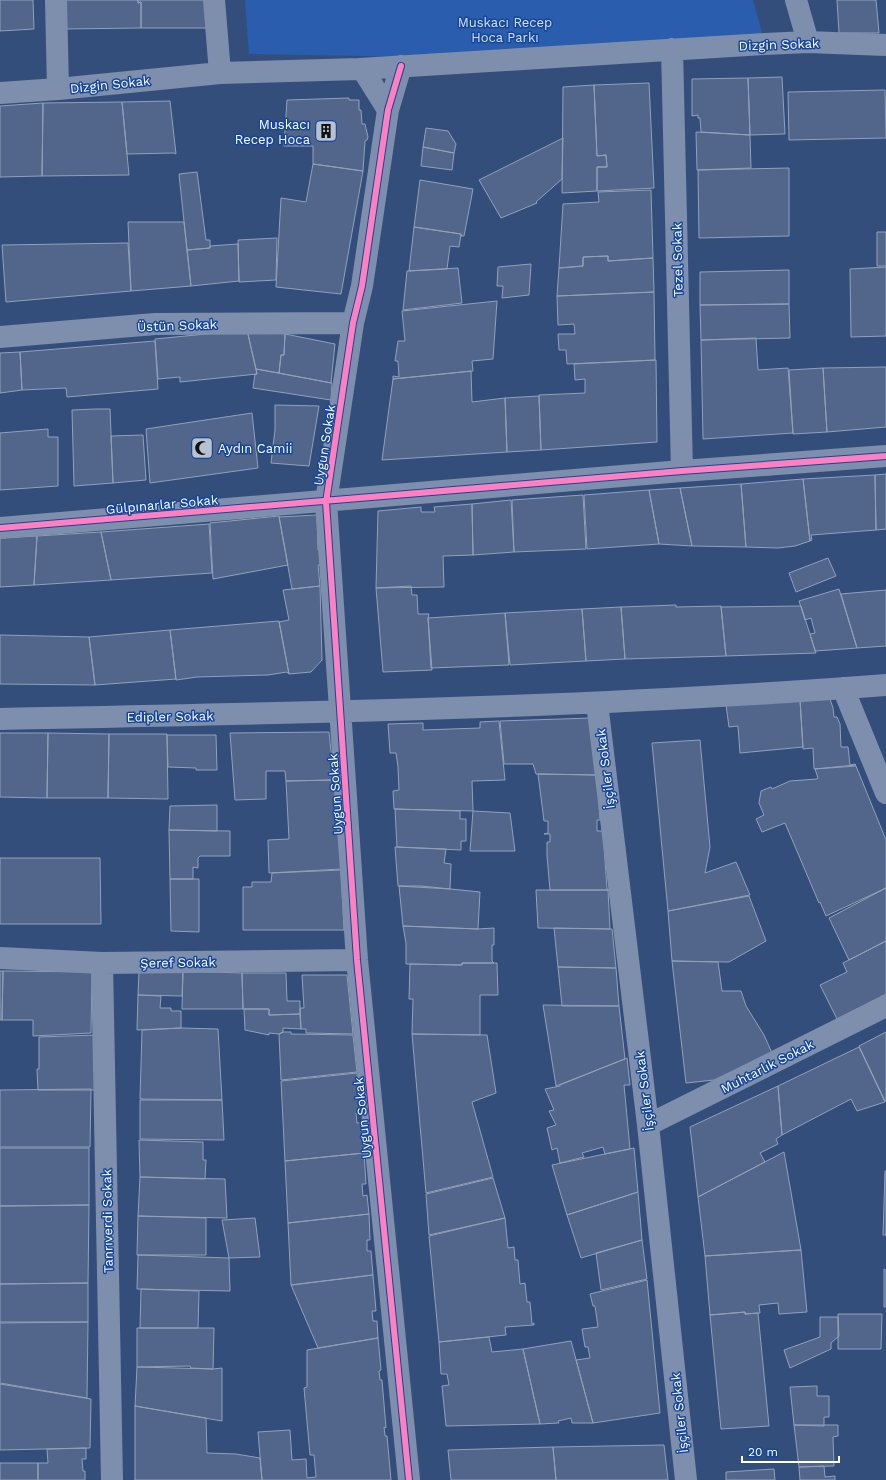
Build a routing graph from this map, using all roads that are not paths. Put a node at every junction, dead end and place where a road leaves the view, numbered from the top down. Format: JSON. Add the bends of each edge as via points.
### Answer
{"nodes":[{"id":1,"x":56,"y":0,"type":"edge"},
{"id":2,"x":214,"y":0,"type":"edge"},
{"id":3,"x":796,"y":0,"type":"edge"},
{"id":4,"x":808,"y":42,"type":"junction"},
{"id":5,"x":886,"y":45,"type":"edge"},
{"id":6,"x":672,"y":49,"type":"junction"},
{"id":7,"x":401,"y":66,"type":"junction"},
{"id":8,"x":360,"y":69,"type":"junction"},
{"id":9,"x":220,"y":73,"type":"junction"},
{"id":10,"x":58,"y":89,"type":"junction"},
{"id":11,"x":0,"y":93,"type":"edge"},
{"id":12,"x":388,"y":110,"type":"junction"},
{"id":13,"x":353,"y":323,"type":"junction"},
{"id":14,"x":0,"y":337,"type":"edge"},
{"id":15,"x":886,"y":456,"type":"edge"},
{"id":16,"x":682,"y":471,"type":"junction"},
{"id":17,"x":326,"y":502,"type":"junction"},
{"id":18,"x":0,"y":528,"type":"edge"},
{"id":19,"x":886,"y":685,"type":"edge"},
{"id":20,"x":844,"y":688,"type":"junction"},
{"id":21,"x":597,"y":703,"type":"junction"},
{"id":22,"x":341,"y":712,"type":"junction"},
{"id":23,"x":0,"y":719,"type":"edge"},
{"id":24,"x":886,"y":793,"type":"edge"},
{"id":25,"x":0,"y":958,"type":"edge"},
{"id":26,"x":357,"y":960,"type":"junction"},
{"id":27,"x":102,"y":963,"type":"junction"},
{"id":28,"x":886,"y":1006,"type":"edge"},
{"id":29,"x":648,"y":1125,"type":"junction"},
{"id":30,"x":112,"y":1480,"type":"edge"},
{"id":31,"x":409,"y":1480,"type":"edge"},
{"id":32,"x":686,"y":1480,"type":"edge"}],
"edges":[{"from":1,"to":10,"type":"street"},
{"from":2,"to":9,"type":"street"},
{"from":3,"to":4,"type":"street"},
{"from":4,"to":5,"type":"street","name":"Dizgin Sokak"},
{"from":4,"to":6,"type":"street","name":"Dizgin Sokak"},
{"from":6,"to":7,"type":"street","name":"Dizgin Sokak"},
{"from":6,"to":16,"type":"street","name":"Tezel Sokak"},
{"from":7,"to":8,"type":"street","name":"Dizgin Sokak"},
{"from":7,"to":12,"type":"street","name":"Uygun Sokak"},
{"from":8,"to":9,"type":"street","name":"Dizgin Sokak"},
{"from":8,"to":12,"type":"street"},
{"from":9,"to":10,"type":"street","name":"Dizgin Sokak"},
{"from":10,"to":11,"type":"street","name":"Dizgin Sokak"},
{"from":12,"to":13,"type":"street","name":"Uygun Sokak","via":[[362,286]]},
{"from":13,"to":14,"type":"street","name":"Üstün Sokak","via":[[155,324]]},
{"from":13,"to":17,"type":"street","name":"Uygun Sokak"},
{"from":15,"to":16,"type":"street","name":"Gülpınarlar Sokak"},
{"from":16,"to":17,"type":"street","name":"Gülpınarlar Sokak"},
{"from":17,"to":18,"type":"street","name":"Gülpınarlar Sokak"},
{"from":17,"to":22,"type":"street","name":"Uygun Sokak"},
{"from":19,"to":20,"type":"street","name":"Edipler Sokak"},
{"from":20,"to":21,"type":"street","name":"Edipler Sokak"},
{"from":20,"to":24,"type":"street"},
{"from":21,"to":22,"type":"street","name":"Edipler Sokak"},
{"from":21,"to":29,"type":"street","name":"İşçiler Sokak"},
{"from":22,"to":23,"type":"street","name":"Edipler Sokak"},
{"from":22,"to":26,"type":"street","name":"Uygun Sokak"},
{"from":25,"to":27,"type":"street","name":"Şeref Sokak"},
{"from":26,"to":27,"type":"street","name":"Şeref Sokak"},
{"from":26,"to":31,"type":"street","name":"Uygun Sokak"},
{"from":27,"to":30,"type":"street","name":"Tanrıverdi Sokak"},
{"from":28,"to":29,"type":"street","name":"Muhtarlık Sokak"},
{"from":29,"to":32,"type":"street","name":"İşçiler Sokak"}]}
